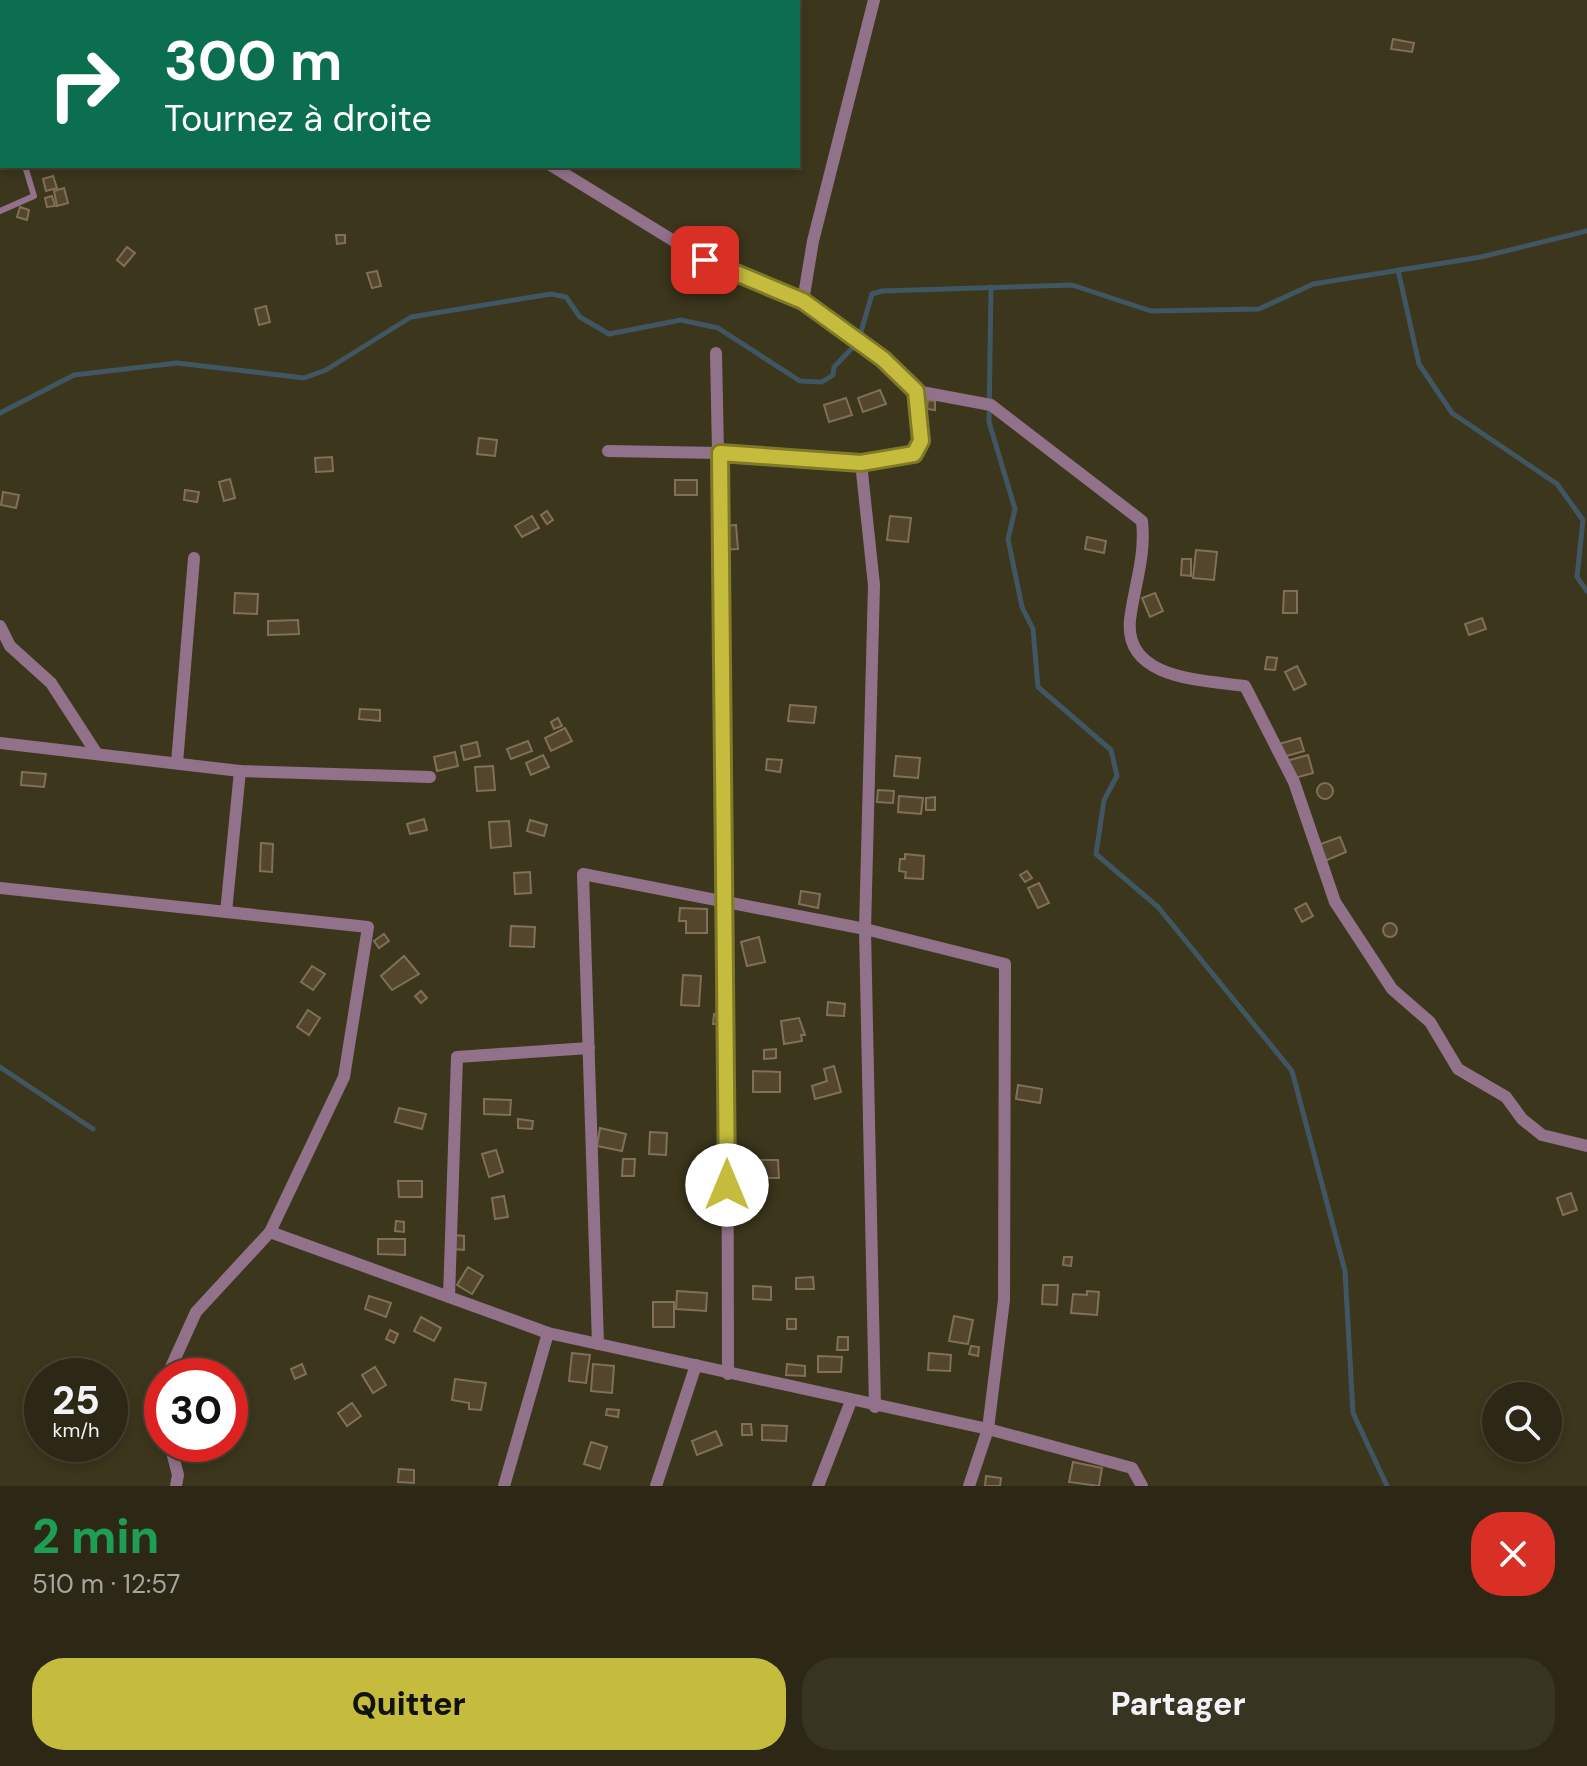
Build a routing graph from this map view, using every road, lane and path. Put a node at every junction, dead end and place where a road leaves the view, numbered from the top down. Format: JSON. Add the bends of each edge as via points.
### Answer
{"nodes":[{"id":1,"x":874,"y":0,"type":"edge"},
{"id":2,"x":26,"y":168,"type":"edge"},
{"id":3,"x":555,"y":168,"type":"edge"},
{"id":4,"x":0,"y":211,"type":"edge"},
{"id":5,"x":803,"y":301,"type":"junction"},
{"id":6,"x":716,"y":353,"type":"dead end"},
{"id":7,"x":916,"y":391,"type":"junction"},
{"id":8,"x":608,"y":451,"type":"dead end"},
{"id":9,"x":720,"y":453,"type":"junction"},
{"id":10,"x":861,"y":463,"type":"junction"},
{"id":11,"x":194,"y":558,"type":"dead end"},
{"id":12,"x":0,"y":626,"type":"edge"},
{"id":13,"x":0,"y":743,"type":"edge"},
{"id":14,"x":97,"y":754,"type":"junction"},
{"id":15,"x":177,"y":763,"type":"junction"},
{"id":16,"x":240,"y":771,"type":"junction"},
{"id":17,"x":430,"y":777,"type":"dead end"},
{"id":18,"x":0,"y":888,"type":"edge"},
{"id":19,"x":727,"y":901,"type":"junction"},
{"id":20,"x":226,"y":912,"type":"junction"},
{"id":21,"x":865,"y":929,"type":"junction"},
{"id":22,"x":589,"y":1048,"type":"junction"},
{"id":23,"x":1587,"y":1146,"type":"edge"},
{"id":24,"x":270,"y":1232,"type":"junction"},
{"id":25,"x":449,"y":1297,"type":"junction"},
{"id":26,"x":548,"y":1333,"type":"junction"},
{"id":27,"x":598,"y":1344,"type":"junction"},
{"id":28,"x":175,"y":1358,"type":"edge"},
{"id":29,"x":696,"y":1365,"type":"junction"},
{"id":30,"x":728,"y":1374,"type":"junction"},
{"id":31,"x":851,"y":1401,"type":"junction"},
{"id":32,"x":875,"y":1407,"type":"junction"},
{"id":33,"x":988,"y":1429,"type":"junction"},
{"id":34,"x":175,"y":1462,"type":"edge"},
{"id":35,"x":176,"y":1486,"type":"edge"},
{"id":36,"x":504,"y":1486,"type":"edge"},
{"id":37,"x":656,"y":1486,"type":"edge"},
{"id":38,"x":818,"y":1486,"type":"edge"},
{"id":39,"x":969,"y":1486,"type":"edge"},
{"id":40,"x":1142,"y":1486,"type":"edge"}],
"edges":[{"from":1,"to":5,"type":"street","via":[[813,241]]},
{"from":2,"to":4,"type":"lane","via":[[34,196]]},
{"from":3,"to":5,"type":"street","via":[[705,260]]},
{"from":5,"to":7,"type":"street","via":[[883,359]]},
{"from":6,"to":9,"type":"street"},
{"from":7,"to":10,"type":"street","via":[[921,441],[914,454]]},
{"from":7,"to":23,"type":"street","via":[[991,405],[1142,521],[1145,548],[1130,622],[1132,645],[1145,663],[1178,676],[1245,686],[1294,782],[1335,902],[1392,989],[1430,1022],[1458,1069],[1506,1097],[1542,1135]]},
{"from":8,"to":9,"type":"street"},
{"from":9,"to":10,"type":"street"},
{"from":9,"to":19,"type":"street"},
{"from":10,"to":21,"type":"street","via":[[874,585]]},
{"from":11,"to":15,"type":"street"},
{"from":12,"to":14,"type":"street","via":[[10,646],[51,683]]},
{"from":13,"to":14,"type":"street"},
{"from":14,"to":15,"type":"street"},
{"from":15,"to":16,"type":"street"},
{"from":16,"to":17,"type":"street"},
{"from":16,"to":20,"type":"street"},
{"from":18,"to":20,"type":"street"},
{"from":19,"to":21,"type":"street"},
{"from":19,"to":22,"type":"street","via":[[583,874]]},
{"from":19,"to":30,"type":"street"},
{"from":20,"to":24,"type":"street","via":[[368,927],[344,1077]]},
{"from":21,"to":32,"type":"street"},
{"from":21,"to":33,"type":"street","via":[[1005,964],[1004,1300]]},
{"from":22,"to":25,"type":"street","via":[[457,1057]]},
{"from":22,"to":27,"type":"street"},
{"from":24,"to":25,"type":"street"},
{"from":24,"to":28,"type":"street","via":[[196,1312]]},
{"from":25,"to":26,"type":"street"},
{"from":26,"to":27,"type":"street"},
{"from":26,"to":36,"type":"street"},
{"from":27,"to":29,"type":"street"},
{"from":29,"to":30,"type":"street"},
{"from":29,"to":37,"type":"street"},
{"from":30,"to":31,"type":"street"},
{"from":31,"to":32,"type":"street"},
{"from":31,"to":38,"type":"street"},
{"from":32,"to":33,"type":"street"},
{"from":33,"to":39,"type":"street"},
{"from":33,"to":40,"type":"street","via":[[1132,1468]]},
{"from":34,"to":35,"type":"street"}]}
